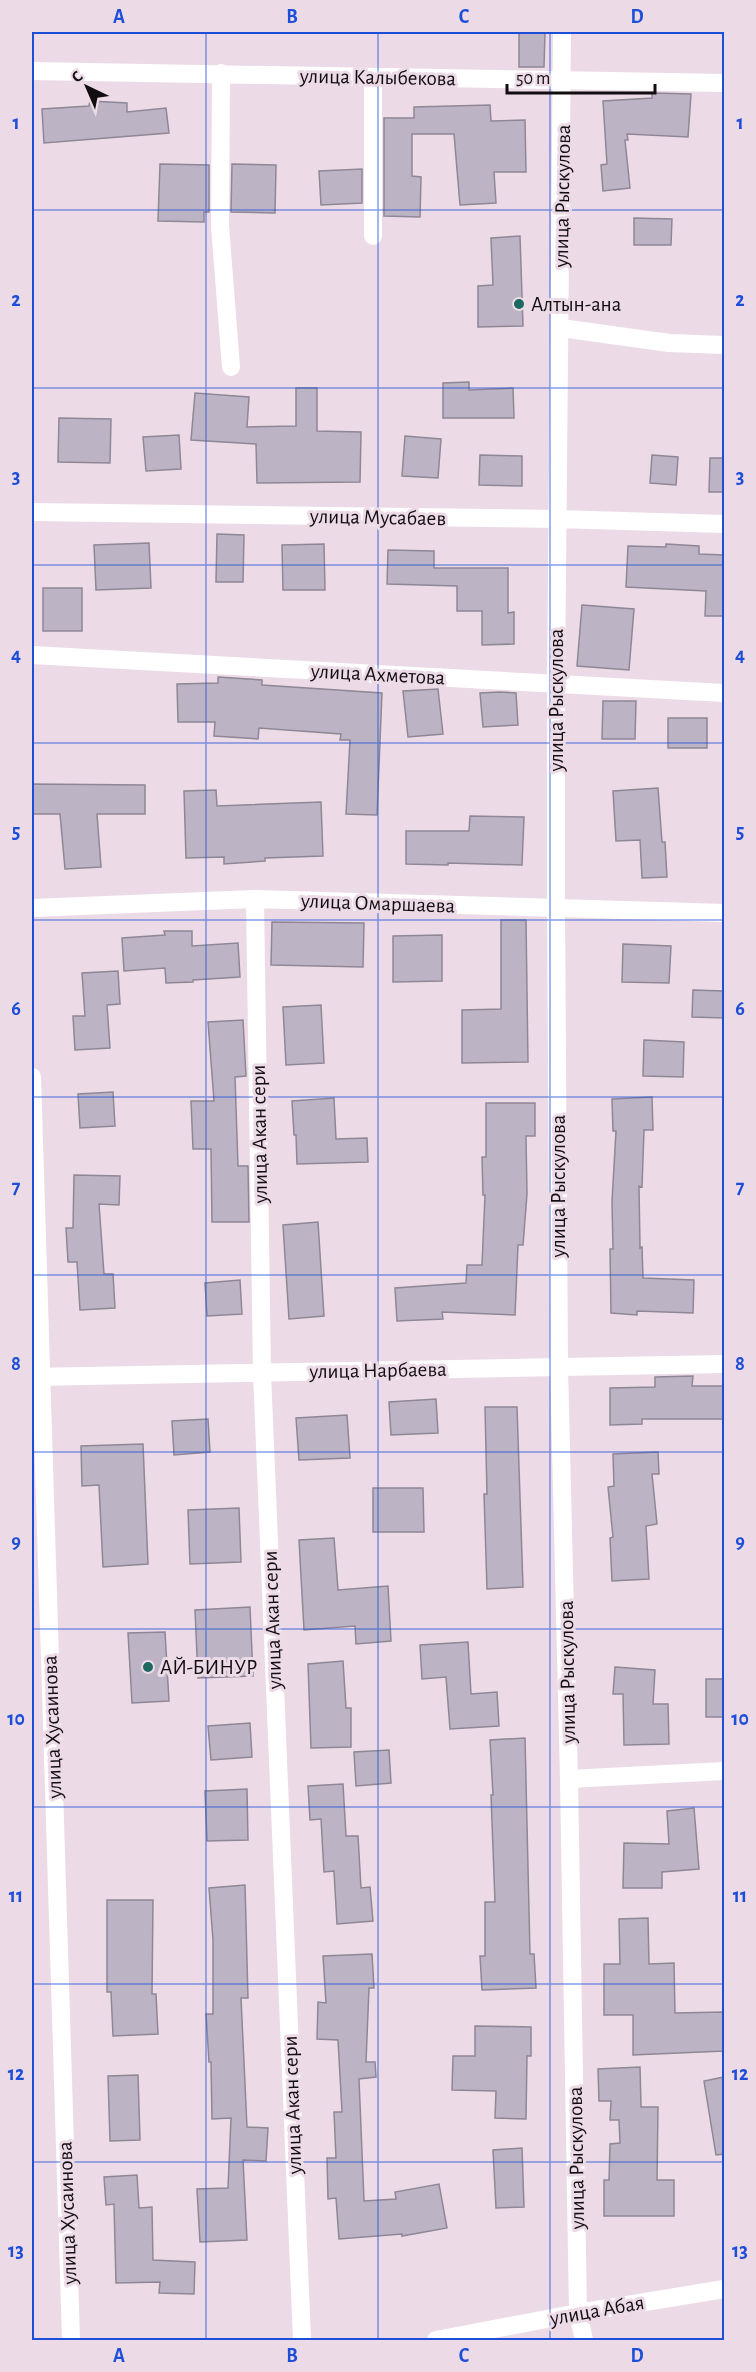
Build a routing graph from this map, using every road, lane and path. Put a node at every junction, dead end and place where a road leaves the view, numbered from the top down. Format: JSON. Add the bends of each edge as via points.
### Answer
{"nodes":[{"id":1,"x":562,"y":32,"type":"edge"},
{"id":2,"x":32,"y":71,"type":"edge"},
{"id":3,"x":221,"y":73,"type":"junction"},
{"id":4,"x":373,"y":77,"type":"junction"},
{"id":5,"x":563,"y":78,"type":"junction"},
{"id":6,"x":724,"y":83,"type":"edge"},
{"id":7,"x":373,"y":236,"type":"dead end"},
{"id":8,"x":561,"y":328,"type":"junction"},
{"id":9,"x":724,"y":345,"type":"edge"},
{"id":10,"x":231,"y":368,"type":"dead end"},
{"id":11,"x":32,"y":512,"type":"edge"},
{"id":12,"x":557,"y":519,"type":"junction"},
{"id":13,"x":724,"y":524,"type":"edge"},
{"id":14,"x":32,"y":655,"type":"edge"},
{"id":15,"x":556,"y":684,"type":"junction"},
{"id":16,"x":724,"y":693,"type":"edge"},
{"id":17,"x":255,"y":899,"type":"junction"},
{"id":18,"x":32,"y":908,"type":"edge"},
{"id":19,"x":556,"y":908,"type":"junction"},
{"id":20,"x":724,"y":913,"type":"edge"},
{"id":21,"x":32,"y":1077,"type":"edge"},
{"id":22,"x":724,"y":1364,"type":"edge"},
{"id":23,"x":559,"y":1366,"type":"junction"},
{"id":24,"x":262,"y":1373,"type":"junction"},
{"id":25,"x":36,"y":1377,"type":"edge"},
{"id":26,"x":724,"y":1771,"type":"edge"},
{"id":27,"x":569,"y":1779,"type":"junction"},
{"id":28,"x":724,"y":2289,"type":"edge"},
{"id":29,"x":578,"y":2313,"type":"junction"},
{"id":30,"x":71,"y":2340,"type":"edge"},
{"id":31,"x":302,"y":2340,"type":"edge"},
{"id":32,"x":435,"y":2340,"type":"edge"},
{"id":33,"x":584,"y":2340,"type":"edge"}],
"edges":[{"from":1,"to":5,"type":"street","name":"улица Рыскулова"},
{"from":2,"to":3,"type":"street","name":"улица Калыбекова"},
{"from":3,"to":4,"type":"street","name":"улица Калыбекова"},
{"from":3,"to":10,"type":"street","via":[[220,226]]},
{"from":4,"to":5,"type":"street","name":"улица Калыбекова"},
{"from":4,"to":7,"type":"street"},
{"from":5,"to":6,"type":"street","name":"улица Калыбекова"},
{"from":5,"to":8,"type":"street","name":"улица Рыскулова"},
{"from":8,"to":9,"type":"street","via":[[669,343]]},
{"from":8,"to":12,"type":"street","name":"улица Рыскулова"},
{"from":11,"to":12,"type":"street","name":"улица Мусабаев"},
{"from":12,"to":13,"type":"street","name":"улица Мусабаев"},
{"from":12,"to":15,"type":"street","name":"улица Рыскулова"},
{"from":14,"to":15,"type":"street","name":"улица Ахметова"},
{"from":15,"to":16,"type":"street","name":"улица Ахметова"},
{"from":15,"to":19,"type":"street","name":"улица Рыскулова"},
{"from":17,"to":18,"type":"street","name":"улица Омаршаева"},
{"from":17,"to":19,"type":"street","name":"улица Омаршаева"},
{"from":17,"to":24,"type":"street","name":"улица Акан сери"},
{"from":19,"to":20,"type":"street","name":"улица Омаршаева"},
{"from":19,"to":23,"type":"street","name":"улица Рыскулова"},
{"from":21,"to":25,"type":"street","name":"улица Хусаинова"},
{"from":22,"to":23,"type":"street","name":"улица Нарбаева"},
{"from":23,"to":24,"type":"street","name":"улица Нарбаева"},
{"from":23,"to":27,"type":"street","name":"улица Рыскулова"},
{"from":24,"to":25,"type":"street","name":"улица Нарбаева"},
{"from":24,"to":31,"type":"street","name":"улица Акан сери"},
{"from":25,"to":30,"type":"street","name":"улица Хусаинова"},
{"from":26,"to":27,"type":"street"},
{"from":27,"to":29,"type":"street","name":"улица Рыскулова"},
{"from":28,"to":29,"type":"street","name":"улица Абая"},
{"from":29,"to":32,"type":"street","name":"улица Абая"},
{"from":29,"to":33,"type":"street","name":"улица Рыскулова"}]}
